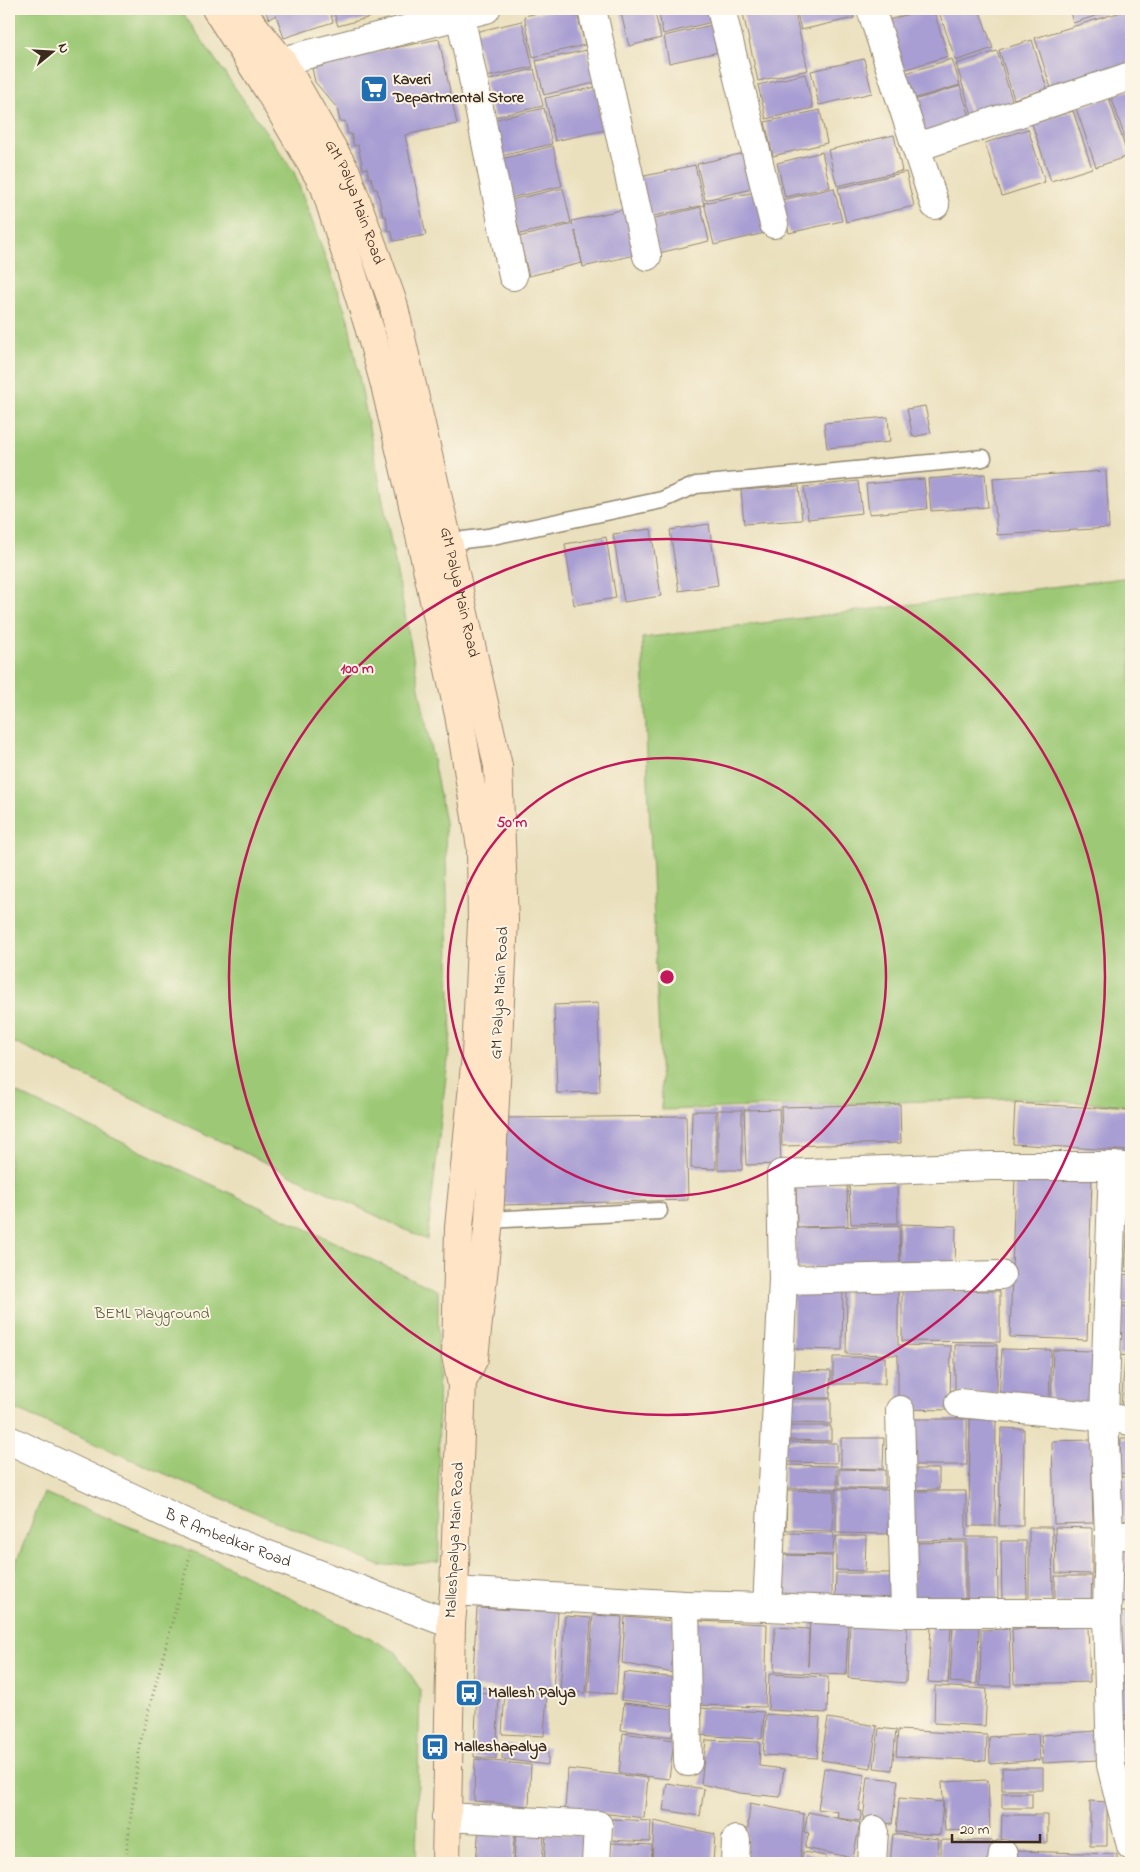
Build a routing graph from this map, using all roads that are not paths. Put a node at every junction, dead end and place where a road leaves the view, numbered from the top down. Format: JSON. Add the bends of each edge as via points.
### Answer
{"nodes":[{"id":1,"x":216,"y":9,"type":"edge"},
{"id":2,"x":240,"y":9,"type":"edge"},
{"id":3,"x":486,"y":9,"type":"edge"},
{"id":4,"x":592,"y":9,"type":"edge"},
{"id":5,"x":721,"y":9,"type":"edge"},
{"id":6,"x":874,"y":10,"type":"edge"},
{"id":7,"x":460,"y":14,"type":"junction"},
{"id":8,"x":282,"y":61,"type":"junction"},
{"id":9,"x":1131,"y":76,"type":"edge"},
{"id":10,"x":917,"y":147,"type":"junction"},
{"id":11,"x":935,"y":205,"type":"dead end"},
{"id":12,"x":774,"y":224,"type":"dead end"},
{"id":13,"x":647,"y":256,"type":"dead end"},
{"id":14,"x":513,"y":276,"type":"dead end"},
{"id":15,"x":983,"y":458,"type":"dead end"},
{"id":16,"x":435,"y":544,"type":"junction"},
{"id":17,"x":1122,"y":1167,"type":"edge"},
{"id":18,"x":659,"y":1211,"type":"dead end"},
{"id":19,"x":489,"y":1220,"type":"junction"},
{"id":20,"x":1002,"y":1275,"type":"dead end"},
{"id":21,"x":783,"y":1280,"type":"junction"},
{"id":22,"x":462,"y":1382,"type":"junction"},
{"id":23,"x":959,"y":1403,"type":"dead end"},
{"id":24,"x":900,"y":1410,"type":"dead end"},
{"id":25,"x":1104,"y":1417,"type":"junction"},
{"id":26,"x":1131,"y":1422,"type":"edge"},
{"id":27,"x":9,"y":1440,"type":"edge"},
{"id":28,"x":1120,"y":1535,"type":"edge"},
{"id":29,"x":454,"y":1591,"type":"junction"},
{"id":30,"x":685,"y":1605,"type":"junction"},
{"id":31,"x":768,"y":1608,"type":"junction"},
{"id":32,"x":905,"y":1613,"type":"junction"},
{"id":33,"x":1107,"y":1613,"type":"junction"},
{"id":34,"x":451,"y":1624,"type":"junction"},
{"id":35,"x":688,"y":1762,"type":"dead end"},
{"id":36,"x":446,"y":1817,"type":"junction"},
{"id":37,"x":874,"y":1830,"type":"dead end"},
{"id":38,"x":1130,"y":1852,"type":"edge"},
{"id":39,"x":446,"y":1863,"type":"edge"},
{"id":40,"x":596,"y":1863,"type":"edge"},
{"id":41,"x":872,"y":1863,"type":"edge"}],
"edges":[{"from":1,"to":16,"type":"main road","via":[[325,187]]},
{"from":2,"to":8,"type":"main road","name":"GM Palya Main Road"},
{"from":3,"to":7,"type":"street"},
{"from":4,"to":13,"type":"street"},
{"from":5,"to":12,"type":"street"},
{"from":6,"to":10,"type":"street"},
{"from":7,"to":8,"type":"street"},
{"from":7,"to":14,"type":"street"},
{"from":8,"to":16,"type":"main road","name":"GM Palya Main Road","via":[[346,172],[392,303]]},
{"from":9,"to":10,"type":"street"},
{"from":10,"to":11,"type":"street"},
{"from":15,"to":16,"type":"lane","via":[[696,485],[662,500],[488,537]]},
{"from":16,"to":19,"type":"main road","name":"GM Palya Main Road","via":[[498,766],[504,921]]},
{"from":16,"to":22,"type":"main road","via":[[481,847],[482,923],[476,1055],[459,1227],[456,1356]]},
{"from":17,"to":21,"type":"street","via":[[991,1166],[782,1174]]},
{"from":17,"to":25,"type":"street"},
{"from":18,"to":19,"type":"lane"},
{"from":19,"to":22,"type":"main road","name":"Malleshpalya Main Road","via":[[474,1358]]},
{"from":20,"to":21,"type":"street"},
{"from":21,"to":31,"type":"street"},
{"from":22,"to":29,"type":"main road","name":"Malleshpalya Main Road"},
{"from":23,"to":25,"type":"street"},
{"from":24,"to":32,"type":"street"},
{"from":25,"to":26,"type":"street"},
{"from":25,"to":28,"type":"street"},
{"from":27,"to":34,"type":"street","name":"B R Ambedkar Road","via":[[198,1528]]},
{"from":28,"to":33,"type":"street"},
{"from":29,"to":30,"type":"street"},
{"from":29,"to":34,"type":"main road","name":"Malleshpalya Main Road"},
{"from":30,"to":31,"type":"street"},
{"from":30,"to":35,"type":"street"},
{"from":31,"to":32,"type":"street"},
{"from":32,"to":33,"type":"street"},
{"from":33,"to":38,"type":"street","via":[[1111,1765]]},
{"from":34,"to":36,"type":"main road","name":"Malleshpalya Main Road"},
{"from":36,"to":39,"type":"main road","name":"Malleshpalya Main Road"},
{"from":36,"to":40,"type":"street","via":[[598,1825]]},
{"from":37,"to":41,"type":"street"}]}
